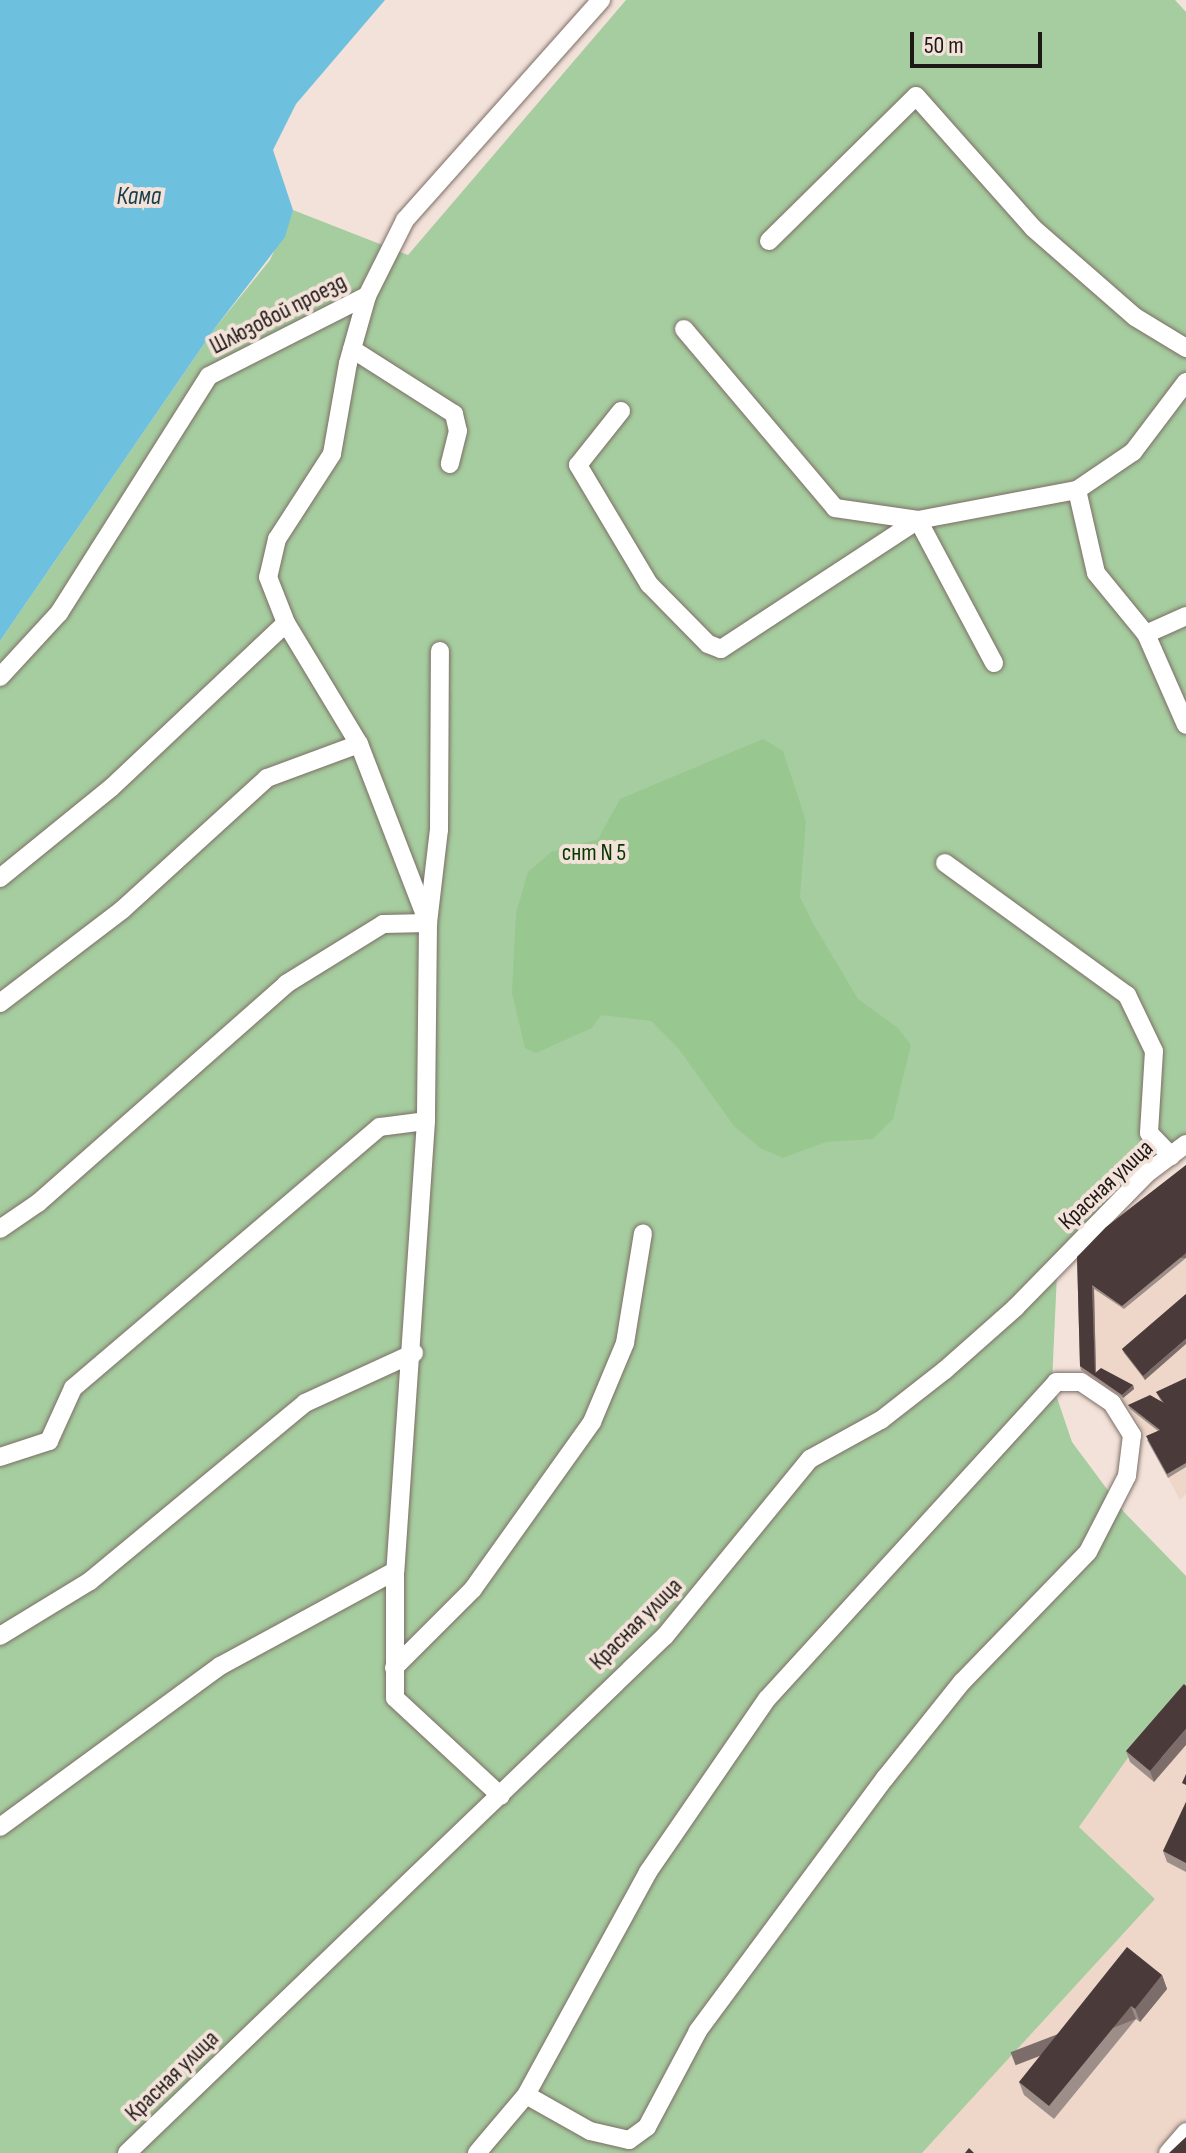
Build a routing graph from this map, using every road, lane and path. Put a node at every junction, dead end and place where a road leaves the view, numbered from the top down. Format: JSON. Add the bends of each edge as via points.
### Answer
{"nodes":[{"id":1,"x":601,"y":0,"type":"edge"},
{"id":2,"x":769,"y":241,"type":"dead end"},
{"id":3,"x":367,"y":296,"type":"junction"},
{"id":4,"x":684,"y":329,"type":"dead end"},
{"id":5,"x":1186,"y":348,"type":"edge"},
{"id":6,"x":352,"y":349,"type":"junction"},
{"id":7,"x":1186,"y":382,"type":"edge"},
{"id":8,"x":621,"y":411,"type":"dead end"},
{"id":9,"x":450,"y":464,"type":"dead end"},
{"id":10,"x":1077,"y":490,"type":"junction"},
{"id":11,"x":918,"y":520,"type":"junction"},
{"id":12,"x":1186,"y":616,"type":"edge"},
{"id":13,"x":286,"y":623,"type":"junction"},
{"id":14,"x":1146,"y":634,"type":"junction"},
{"id":15,"x":440,"y":651,"type":"dead end"},
{"id":16,"x":994,"y":663,"type":"dead end"},
{"id":17,"x":0,"y":677,"type":"edge"},
{"id":18,"x":1186,"y":725,"type":"edge"},
{"id":19,"x":359,"y":744,"type":"junction"},
{"id":20,"x":945,"y":863,"type":"dead end"},
{"id":21,"x":0,"y":878,"type":"edge"},
{"id":22,"x":428,"y":923,"type":"junction"},
{"id":23,"x":0,"y":1003,"type":"edge"},
{"id":24,"x":426,"y":1121,"type":"junction"},
{"id":25,"x":1179,"y":1150,"type":"edge"},
{"id":26,"x":0,"y":1229,"type":"edge"},
{"id":27,"x":643,"y":1233,"type":"dead end"},
{"id":28,"x":414,"y":1353,"type":"junction"},
{"id":29,"x":0,"y":1457,"type":"edge"},
{"id":30,"x":395,"y":1571,"type":"junction"},
{"id":31,"x":0,"y":1636,"type":"edge"},
{"id":32,"x":394,"y":1668,"type":"junction"},
{"id":33,"x":501,"y":1796,"type":"junction"},
{"id":34,"x":0,"y":1827,"type":"edge"},
{"id":35,"x":526,"y":2095,"type":"junction"},
{"id":36,"x":1186,"y":2132,"type":"edge"},
{"id":37,"x":127,"y":2153,"type":"edge"},
{"id":38,"x":477,"y":2153,"type":"edge"},
{"id":39,"x":1168,"y":2153,"type":"edge"}],
"edges":[{"from":1,"to":3,"type":"street","name":"Шлюзовой проезд","via":[[405,220]]},
{"from":2,"to":5,"type":"street","via":[[916,96],[1033,228],[1135,317]]},
{"from":3,"to":6,"type":"street"},
{"from":3,"to":17,"type":"street","name":"Шлюзовой проезд","via":[[209,376],[59,613]]},
{"from":4,"to":11,"type":"street","via":[[835,508]]},
{"from":6,"to":9,"type":"street","via":[[454,414],[458,431]]},
{"from":6,"to":13,"type":"street","via":[[332,454],[277,539],[268,577]]},
{"from":7,"to":10,"type":"street","via":[[1133,452]]},
{"from":8,"to":11,"type":"street","via":[[578,465],[649,584],[708,644],[721,649]]},
{"from":10,"to":11,"type":"street"},
{"from":10,"to":14,"type":"street","via":[[1096,573]]},
{"from":11,"to":16,"type":"street"},
{"from":12,"to":14,"type":"street"},
{"from":13,"to":19,"type":"street"},
{"from":13,"to":21,"type":"street","via":[[112,787]]},
{"from":14,"to":18,"type":"street"},
{"from":15,"to":22,"type":"street","via":[[439,830]]},
{"from":19,"to":22,"type":"street"},
{"from":19,"to":23,"type":"street","via":[[267,778],[122,910]]},
{"from":20,"to":25,"type":"street","via":[[1127,995],[1154,1051],[1149,1133]]},
{"from":22,"to":24,"type":"street"},
{"from":22,"to":26,"type":"street","via":[[383,924],[286,984],[38,1203]]},
{"from":24,"to":28,"type":"street"},
{"from":24,"to":29,"type":"street","via":[[380,1127],[73,1388],[49,1441]]},
{"from":25,"to":33,"type":"street","name":"Красная улица","via":[[1146,1174],[1015,1308],[945,1370],[881,1420],[810,1459],[665,1636],[579,1713]]},
{"from":27,"to":32,"type":"street","via":[[625,1343],[592,1422],[473,1589]]},
{"from":28,"to":30,"type":"street"},
{"from":28,"to":31,"type":"street","via":[[305,1403],[90,1581]]},
{"from":30,"to":32,"type":"street"},
{"from":30,"to":34,"type":"street","via":[[220,1666]]},
{"from":32,"to":33,"type":"street","via":[[395,1698]]},
{"from":33,"to":37,"type":"street","name":"Красная улица"},
{"from":35,"to":35,"type":"street","via":[[648,1872],[767,1699],[1056,1382],[1081,1382],[1112,1403],[1132,1435],[1127,1476],[1088,1552],[962,1682],[885,1778],[698,2031],[647,2127],[629,2140],[590,2131]]},
{"from":35,"to":38,"type":"street"},
{"from":36,"to":39,"type":"street"}]}
